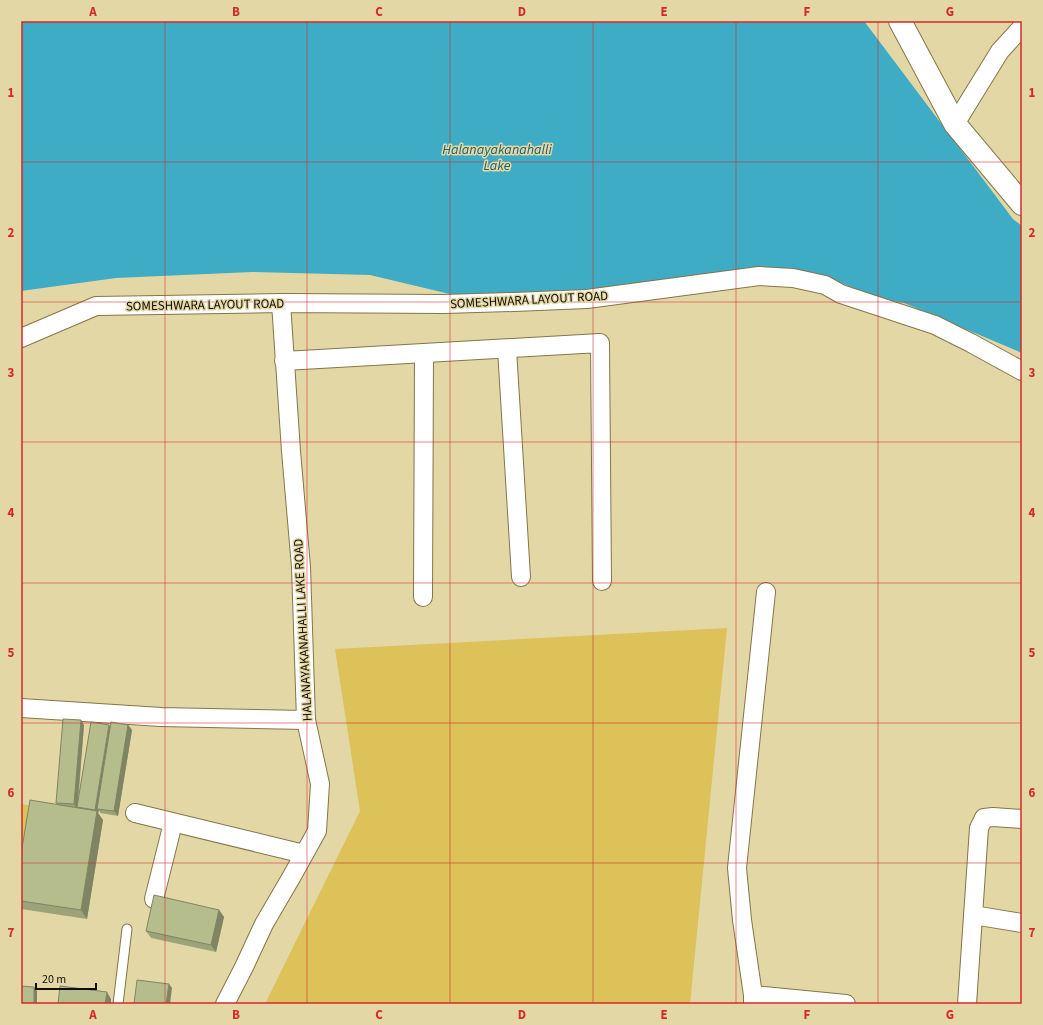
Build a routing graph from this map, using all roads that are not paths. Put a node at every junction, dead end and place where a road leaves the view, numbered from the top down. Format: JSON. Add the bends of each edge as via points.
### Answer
{"nodes":[{"id":1,"x":900,"y":21,"type":"edge"},
{"id":2,"x":1022,"y":27,"type":"edge"},
{"id":3,"x":955,"y":124,"type":"junction"},
{"id":4,"x":1022,"y":204,"type":"edge"},
{"id":5,"x":281,"y":304,"type":"junction"},
{"id":6,"x":21,"y":338,"type":"edge"},
{"id":7,"x":506,"y":349,"type":"junction"},
{"id":8,"x":424,"y":353,"type":"junction"},
{"id":9,"x":284,"y":361,"type":"junction"},
{"id":10,"x":1022,"y":371,"type":"edge"},
{"id":11,"x":521,"y":578,"type":"dead end"},
{"id":12,"x":602,"y":581,"type":"dead end"},
{"id":13,"x":766,"y":592,"type":"dead end"},
{"id":14,"x":423,"y":597,"type":"dead end"},
{"id":15,"x":21,"y":708,"type":"edge"},
{"id":16,"x":306,"y":720,"type":"junction"},
{"id":17,"x":135,"y":813,"type":"dead end"},
{"id":18,"x":1022,"y":819,"type":"edge"},
{"id":19,"x":173,"y":823,"type":"junction"},
{"id":20,"x":304,"y":854,"type":"junction"},
{"id":21,"x":154,"y":899,"type":"edge"},
{"id":22,"x":973,"y":915,"type":"junction"},
{"id":23,"x":1022,"y":923,"type":"edge"},
{"id":24,"x":127,"y":929,"type":"dead end"},
{"id":25,"x":753,"y":999,"type":"edge"},
{"id":26,"x":118,"y":1004,"type":"edge"},
{"id":27,"x":225,"y":1004,"type":"edge"},
{"id":28,"x":846,"y":1004,"type":"edge"},
{"id":29,"x":967,"y":1004,"type":"edge"}],
"edges":[{"from":1,"to":3,"type":"street"},
{"from":2,"to":3,"type":"street","via":[[1000,51]]},
{"from":3,"to":4,"type":"street"},
{"from":5,"to":6,"type":"street","name":"SOMESHWARA LAYOUT ROAD","via":[[96,306]]},
{"from":5,"to":9,"type":"street","name":"HALANAYAKANAHALLI LAKE ROAD"},
{"from":5,"to":10,"type":"street","name":"SOMESHWARA LAYOUT ROAD","via":[[444,304],[580,299],[759,276],[793,278],[825,286],[841,294],[935,325]]},
{"from":7,"to":8,"type":"street"},
{"from":7,"to":11,"type":"street"},
{"from":7,"to":12,"type":"street","via":[[600,343]]},
{"from":8,"to":9,"type":"street"},
{"from":8,"to":14,"type":"street"},
{"from":9,"to":16,"type":"street","name":"HALANAYAKANAHALLI LAKE ROAD","via":[[301,567]]},
{"from":13,"to":25,"type":"street","via":[[737,868]]},
{"from":15,"to":16,"type":"street","via":[[161,717]]},
{"from":16,"to":20,"type":"street","name":"HALANAYAKANAHALLI LAKE ROAD","via":[[320,784],[317,831]]},
{"from":17,"to":19,"type":"street"},
{"from":18,"to":22,"type":"street","via":[[984,818],[980,828]]},
{"from":19,"to":20,"type":"street"},
{"from":19,"to":21,"type":"street"},
{"from":20,"to":27,"type":"street","name":"HALANAYAKANAHALLI LAKE ROAD","via":[[264,924]]},
{"from":22,"to":23,"type":"street"},
{"from":22,"to":29,"type":"street"},
{"from":24,"to":26,"type":"lane"},
{"from":25,"to":28,"type":"street"}]}
